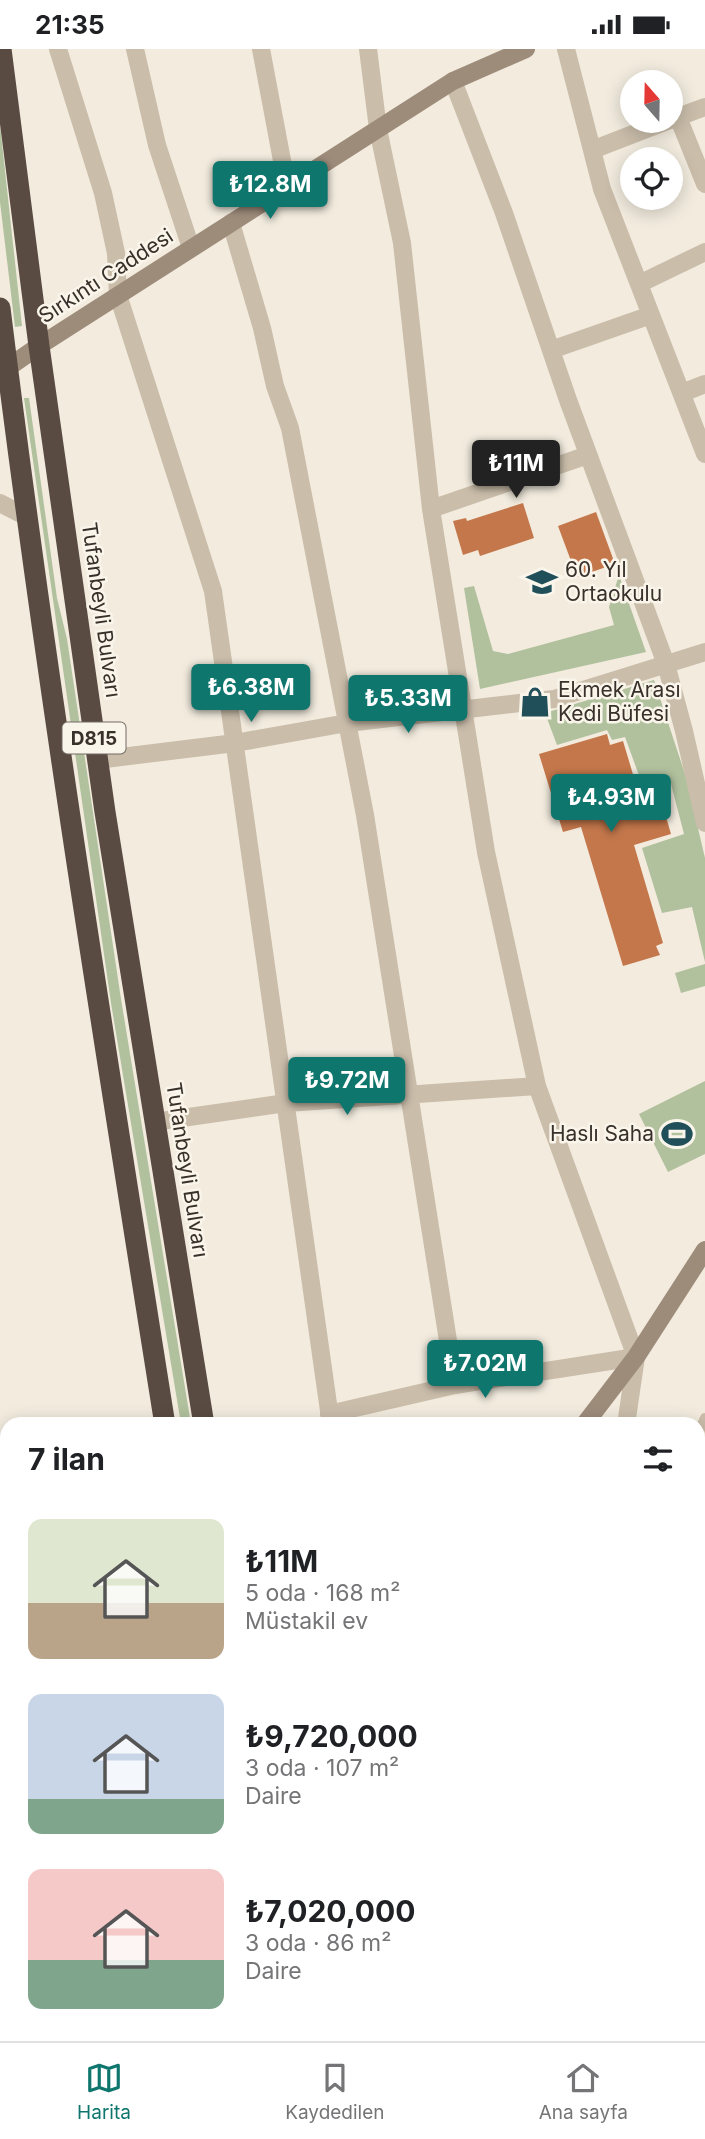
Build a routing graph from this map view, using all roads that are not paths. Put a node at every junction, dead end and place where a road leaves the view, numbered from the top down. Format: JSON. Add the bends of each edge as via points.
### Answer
{"nodes":[{"id":1,"x":58,"y":49,"type":"edge"},
{"id":2,"x":135,"y":49,"type":"edge"},
{"id":3,"x":261,"y":49,"type":"edge"},
{"id":4,"x":368,"y":49,"type":"edge"},
{"id":5,"x":526,"y":49,"type":"edge"},
{"id":6,"x":566,"y":49,"type":"edge"},
{"id":7,"x":4,"y":51,"type":"edge"},
{"id":8,"x":453,"y":81,"type":"junction"},
{"id":9,"x":705,"y":107,"type":"edge"},
{"id":10,"x":683,"y":115,"type":"edge"},
{"id":11,"x":379,"y":129,"type":"junction"},
{"id":12,"x":636,"y":133,"type":"edge"},
{"id":13,"x":679,"y":133,"type":"edge"},
{"id":14,"x":592,"y":150,"type":"junction"},
{"id":15,"x":705,"y":184,"type":"edge"},
{"id":16,"x":287,"y":187,"type":"junction"},
{"id":17,"x":231,"y":223,"type":"junction"},
{"id":18,"x":191,"y":249,"type":"junction"},
{"id":19,"x":705,"y":252,"type":"edge"},
{"id":20,"x":639,"y":284,"type":"junction"},
{"id":21,"x":118,"y":295,"type":"junction"},
{"id":22,"x":0,"y":308,"type":"edge"},
{"id":23,"x":651,"y":315,"type":"junction"},
{"id":24,"x":39,"y":346,"type":"junction"},
{"id":25,"x":551,"y":351,"type":"junction"},
{"id":26,"x":4,"y":370,"type":"edge"},
{"id":27,"x":705,"y":384,"type":"edge"},
{"id":28,"x":682,"y":393,"type":"junction"},
{"id":29,"x":705,"y":454,"type":"edge"},
{"id":30,"x":588,"y":455,"type":"junction"},
{"id":31,"x":0,"y":503,"type":"edge"},
{"id":32,"x":431,"y":509,"type":"junction"},
{"id":33,"x":27,"y":517,"type":"junction"},
{"id":34,"x":705,"y":652,"type":"edge"},
{"id":35,"x":666,"y":664,"type":"junction"},
{"id":36,"x":463,"y":710,"type":"junction"},
{"id":37,"x":347,"y":723,"type":"junction"},
{"id":38,"x":234,"y":743,"type":"junction"},
{"id":39,"x":97,"y":760,"type":"junction"},
{"id":40,"x":705,"y":823,"type":"edge"},
{"id":41,"x":537,"y":1086,"type":"junction"},
{"id":42,"x":409,"y":1093,"type":"junction"},
{"id":43,"x":286,"y":1103,"type":"junction"},
{"id":44,"x":154,"y":1122,"type":"junction"},
{"id":45,"x":705,"y":1250,"type":"edge"},
{"id":46,"x":636,"y":1357,"type":"junction"},
{"id":47,"x":455,"y":1385,"type":"junction"},
{"id":48,"x":164,"y":1417,"type":"edge"},
{"id":49,"x":203,"y":1417,"type":"edge"},
{"id":50,"x":330,"y":1417,"type":"edge"},
{"id":51,"x":337,"y":1417,"type":"edge"},
{"id":52,"x":590,"y":1417,"type":"edge"},
{"id":53,"x":627,"y":1417,"type":"edge"}],
"edges":[{"from":1,"to":21,"type":"street","via":[[103,194],[116,253]]},
{"from":2,"to":18,"type":"street","via":[[157,145]]},
{"from":3,"to":16,"type":"street"},
{"from":4,"to":11,"type":"street"},
{"from":5,"to":8,"type":"street","name":"Sırkıntı Caddesi"},
{"from":6,"to":14,"type":"street"},
{"from":7,"to":24,"type":"highway","name":"Tufanbeyli Bulvarı","number":"D815"},
{"from":8,"to":11,"type":"street","name":"Sırkıntı Caddesi"},
{"from":8,"to":25,"type":"street"},
{"from":9,"to":10,"type":"street"},
{"from":11,"to":16,"type":"street","name":"Sırkıntı Caddesi"},
{"from":11,"to":32,"type":"street","via":[[402,243]]},
{"from":12,"to":14,"type":"street"},
{"from":13,"to":15,"type":"street"},
{"from":14,"to":20,"type":"street"},
{"from":16,"to":17,"type":"street","name":"Sırkıntı Caddesi"},
{"from":17,"to":18,"type":"street","name":"Sırkıntı Caddesi"},
{"from":17,"to":37,"type":"street","via":[[290,428]]},
{"from":18,"to":21,"type":"street","name":"Sırkıntı Caddesi"},
{"from":19,"to":20,"type":"street"},
{"from":20,"to":23,"type":"street"},
{"from":21,"to":24,"type":"street","name":"Sırkıntı Caddesi"},
{"from":21,"to":38,"type":"street","via":[[213,591]]},
{"from":22,"to":26,"type":"highway","number":"D815"},
{"from":23,"to":25,"type":"street"},
{"from":23,"to":28,"type":"street"},
{"from":24,"to":26,"type":"street","name":"Sırkıntı Caddesi"},
{"from":24,"to":39,"type":"highway","name":"Tufanbeyli Bulvarı","number":"D815"},
{"from":25,"to":30,"type":"street"},
{"from":26,"to":33,"type":"highway","number":"D815"},
{"from":27,"to":28,"type":"street"},
{"from":28,"to":29,"type":"street"},
{"from":30,"to":32,"type":"street"},
{"from":30,"to":35,"type":"street"},
{"from":31,"to":33,"type":"street"},
{"from":32,"to":36,"type":"street"},
{"from":33,"to":48,"type":"highway","number":"D815"},
{"from":34,"to":35,"type":"street"},
{"from":35,"to":36,"type":"street","via":[[554,699]]},
{"from":35,"to":40,"type":"street"},
{"from":36,"to":37,"type":"street"},
{"from":36,"to":41,"type":"street","via":[[486,852]]},
{"from":37,"to":38,"type":"street"},
{"from":37,"to":42,"type":"street"},
{"from":38,"to":39,"type":"street"},
{"from":38,"to":43,"type":"street"},
{"from":39,"to":44,"type":"highway","name":"Tufanbeyli Bulvarı","number":"D815"},
{"from":41,"to":42,"type":"street"},
{"from":41,"to":46,"type":"street"},
{"from":42,"to":43,"type":"street"},
{"from":42,"to":47,"type":"street"},
{"from":43,"to":44,"type":"street"},
{"from":43,"to":50,"type":"street"},
{"from":44,"to":49,"type":"highway","name":"Tufanbeyli Bulvarı","number":"D815"},
{"from":45,"to":46,"type":"street"},
{"from":46,"to":47,"type":"street"},
{"from":46,"to":52,"type":"street"},
{"from":46,"to":53,"type":"street"},
{"from":47,"to":51,"type":"street"}]}
